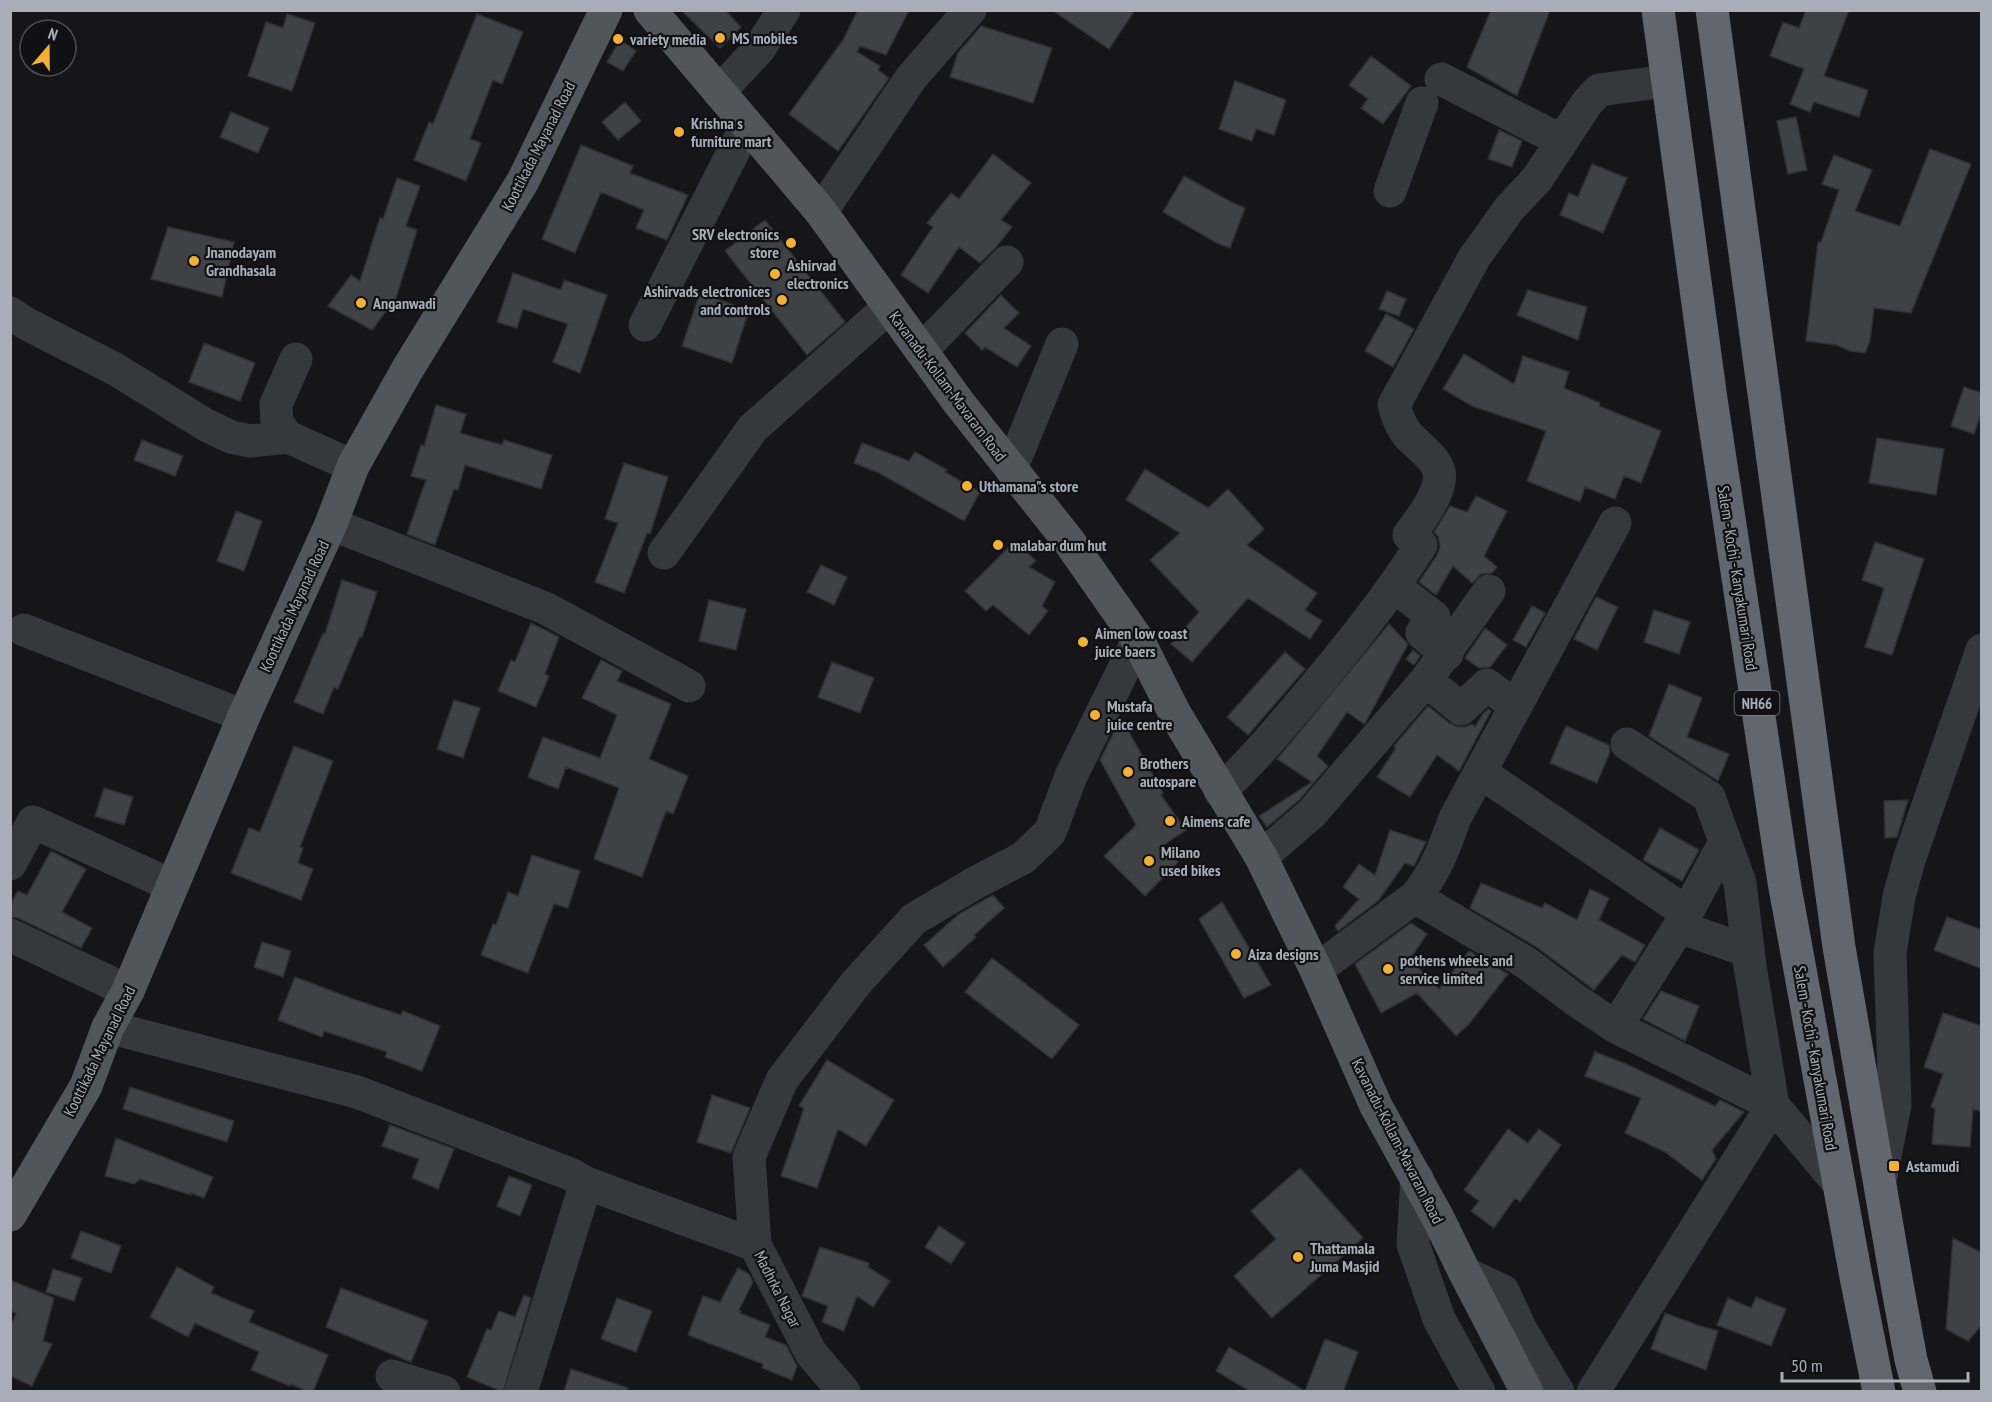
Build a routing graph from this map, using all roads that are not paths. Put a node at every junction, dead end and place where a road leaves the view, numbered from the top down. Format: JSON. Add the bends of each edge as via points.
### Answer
{"nodes":[{"id":1,"x":606,"y":10,"type":"edge"},
{"id":2,"x":650,"y":10,"type":"edge"},
{"id":3,"x":784,"y":10,"type":"edge"},
{"id":4,"x":970,"y":10,"type":"edge"},
{"id":5,"x":1658,"y":10,"type":"edge"},
{"id":6,"x":1712,"y":10,"type":"edge"},
{"id":7,"x":1668,"y":81,"type":"junction"},
{"id":8,"x":719,"y":92,"type":"junction"},
{"id":9,"x":747,"y":125,"type":"junction"},
{"id":10,"x":1562,"y":141,"type":"junction"},
{"id":11,"x":1390,"y":191,"type":"dead end"},
{"id":12,"x":821,"y":212,"type":"junction"},
{"id":13,"x":1007,"y":262,"type":"dead end"},
{"id":14,"x":888,"y":308,"type":"junction"},
{"id":15,"x":10,"y":313,"type":"edge"},
{"id":16,"x":645,"y":325,"type":"dead end"},
{"id":17,"x":1062,"y":344,"type":"dead end"},
{"id":18,"x":921,"y":351,"type":"junction"},
{"id":19,"x":296,"y":359,"type":"dead end"},
{"id":20,"x":288,"y":437,"type":"junction"},
{"id":21,"x":353,"y":466,"type":"junction"},
{"id":22,"x":1011,"y":470,"type":"junction"},
{"id":23,"x":331,"y":524,"type":"junction"},
{"id":24,"x":1615,"y":524,"type":"dead end"},
{"id":25,"x":664,"y":553,"type":"dead end"},
{"id":26,"x":1395,"y":587,"type":"junction"},
{"id":27,"x":1489,"y":591,"type":"dead end"},
{"id":28,"x":24,"y":630,"type":"dead end"},
{"id":29,"x":1138,"y":640,"type":"junction"},
{"id":30,"x":1982,"y":650,"type":"edge"},
{"id":31,"x":1447,"y":654,"type":"junction"},
{"id":32,"x":1426,"y":680,"type":"junction"},
{"id":33,"x":1976,"y":682,"type":"edge"},
{"id":34,"x":689,"y":686,"type":"dead end"},
{"id":35,"x":1516,"y":706,"type":"junction"},
{"id":36,"x":244,"y":716,"type":"junction"},
{"id":37,"x":1627,"y":744,"type":"dead end"},
{"id":38,"x":1480,"y":772,"type":"junction"},
{"id":39,"x":1220,"y":791,"type":"junction"},
{"id":40,"x":1725,"y":842,"type":"junction"},
{"id":41,"x":1261,"y":857,"type":"junction"},
{"id":42,"x":10,"y":864,"type":"edge"},
{"id":43,"x":171,"y":885,"type":"junction"},
{"id":44,"x":1415,"y":897,"type":"junction"},
{"id":45,"x":1683,"y":920,"type":"junction"},
{"id":46,"x":10,"y":935,"type":"edge"},
{"id":47,"x":1748,"y":951,"type":"junction"},
{"id":48,"x":1316,"y":970,"type":"junction"},
{"id":49,"x":128,"y":992,"type":"junction"},
{"id":50,"x":1616,"y":1027,"type":"junction"},
{"id":51,"x":108,"y":1028,"type":"junction"},
{"id":52,"x":1773,"y":1105,"type":"junction"},
{"id":53,"x":1417,"y":1178,"type":"junction"},
{"id":54,"x":585,"y":1183,"type":"junction"},
{"id":55,"x":1879,"y":1183,"type":"junction"},
{"id":56,"x":1839,"y":1184,"type":"junction"},
{"id":57,"x":10,"y":1215,"type":"edge"},
{"id":58,"x":755,"y":1245,"type":"junction"},
{"id":59,"x":1465,"y":1273,"type":"junction"},
{"id":60,"x":392,"y":1376,"type":"dead end"},
{"id":61,"x":444,"y":1392,"type":"edge"},
{"id":62,"x":521,"y":1392,"type":"edge"},
{"id":63,"x":844,"y":1392,"type":"edge"},
{"id":64,"x":1479,"y":1392,"type":"edge"},
{"id":65,"x":1527,"y":1392,"type":"edge"},
{"id":66,"x":1558,"y":1392,"type":"edge"},
{"id":67,"x":1593,"y":1392,"type":"edge"},
{"id":68,"x":1879,"y":1392,"type":"edge"},
{"id":69,"x":1920,"y":1392,"type":"edge"}],
"edges":[{"from":1,"to":21,"type":"main road","name":"Koottikada Mayanad Road","via":[[523,181],[406,370]]},
{"from":2,"to":8,"type":"main road","name":"Kavanadu-Kollam-Mavaram Road"},
{"from":3,"to":8,"type":"street","via":[[759,49]]},
{"from":4,"to":12,"type":"street","via":[[911,78]]},
{"from":5,"to":7,"type":"highway","name":"Salem - Kochi - Kanyakumari Road","number":"NH66"},
{"from":6,"to":55,"type":"highway","via":[[1839,947]]},
{"from":7,"to":10,"type":"street","via":[[1599,90]]},
{"from":7,"to":56,"type":"highway","name":"Salem - Kochi - Kanyakumari Road","number":"NH66","via":[[1784,882]]},
{"from":8,"to":9,"type":"main road","name":"Kavanadu-Kollam-Mavaram Road"},
{"from":9,"to":12,"type":"main road","name":"Kavanadu-Kollam-Mavaram Road"},
{"from":9,"to":16,"type":"street"},
{"from":10,"to":11,"type":"street","via":[[1431,91]]},
{"from":10,"to":26,"type":"street","via":[[1474,258],[1394,405],[1407,434],[1436,464],[1440,481],[1409,535],[1421,545]]},
{"from":12,"to":14,"type":"main road","name":"Kavanadu-Kollam-Mavaram Road"},
{"from":13,"to":18,"type":"street"},
{"from":14,"to":18,"type":"main road","name":"Kavanadu-Kollam-Mavaram Road"},
{"from":14,"to":25,"type":"street","via":[[753,428]]},
{"from":15,"to":20,"type":"street","via":[[115,369],[206,426],[250,441]]},
{"from":17,"to":22,"type":"street"},
{"from":18,"to":22,"type":"main road","name":"Kavanadu-Kollam-Mavaram Road"},
{"from":19,"to":20,"type":"street","via":[[276,404],[278,423]]},
{"from":20,"to":21,"type":"street"},
{"from":21,"to":23,"type":"main road","name":"Koottikada Mayanad Road"},
{"from":22,"to":29,"type":"main road","name":"Kavanadu-Kollam-Mavaram Road","via":[[1068,540]]},
{"from":23,"to":34,"type":"street","via":[[545,608]]},
{"from":23,"to":36,"type":"main road","name":"Koottikada Mayanad Road"},
{"from":24,"to":35,"type":"street"},
{"from":26,"to":31,"type":"street","via":[[1434,617],[1422,633]]},
{"from":26,"to":39,"type":"street","via":[[1248,766]]},
{"from":27,"to":31,"type":"street"},
{"from":28,"to":36,"type":"street"},
{"from":29,"to":39,"type":"main road","name":"Kavanadu-Kollam-Mavaram Road"},
{"from":29,"to":58,"type":"street","via":[[1071,776],[1050,832],[1023,858],[914,919],[856,983],[782,1080],[749,1157]]},
{"from":30,"to":33,"type":"street"},
{"from":31,"to":32,"type":"street"},
{"from":32,"to":35,"type":"street","via":[[1461,709],[1487,685]]},
{"from":32,"to":41,"type":"street","via":[[1312,813]]},
{"from":33,"to":55,"type":"street","via":[[1909,860],[1899,897],[1890,953],[1895,1105]]},
{"from":35,"to":38,"type":"street"},
{"from":36,"to":43,"type":"main road","name":"Koottikada Mayanad Road"},
{"from":37,"to":40,"type":"street","via":[[1709,797]]},
{"from":38,"to":44,"type":"street","via":[[1455,818],[1437,867]]},
{"from":38,"to":45,"type":"street"},
{"from":39,"to":41,"type":"main road","name":"Kavanadu-Kollam-Mavaram Road"},
{"from":40,"to":45,"type":"street"},
{"from":40,"to":47,"type":"street","via":[[1740,883]]},
{"from":41,"to":48,"type":"main road","name":"Kavanadu-Kollam-Mavaram Road"},
{"from":42,"to":43,"type":"street","via":[[33,822]]},
{"from":43,"to":49,"type":"main road","name":"Koottikada Mayanad Road"},
{"from":44,"to":48,"type":"street"},
{"from":44,"to":50,"type":"street","via":[[1525,962]]},
{"from":45,"to":47,"type":"street"},
{"from":45,"to":50,"type":"street"},
{"from":46,"to":49,"type":"street"},
{"from":47,"to":52,"type":"street"},
{"from":48,"to":53,"type":"main road","name":"Kavanadu-Kollam-Mavaram Road","via":[[1376,1106]]},
{"from":49,"to":51,"type":"main road","name":"Koottikada Mayanad Road"},
{"from":50,"to":52,"type":"street"},
{"from":51,"to":54,"type":"street","name":"Madhrka Nagar","via":[[357,1092]]},
{"from":51,"to":57,"type":"main road","name":"Koottikada Mayanad Road","via":[[86,1086]]},
{"from":52,"to":56,"type":"street"},
{"from":52,"to":67,"type":"street"},
{"from":53,"to":59,"type":"main road","name":"Kavanadu-Kollam-Mavaram Road"},
{"from":53,"to":64,"type":"street","via":[[1413,1244],[1439,1319]]},
{"from":54,"to":58,"type":"street","name":"Madhrka Nagar"},
{"from":54,"to":62,"type":"street"},
{"from":55,"to":69,"type":"highway"},
{"from":56,"to":68,"type":"highway","name":"Salem - Kochi - Kanyakumari Road","number":"NH66"},
{"from":58,"to":63,"type":"street","name":"Madhrka Nagar","via":[[811,1353]]},
{"from":59,"to":65,"type":"main road","name":"Kavanadu-Kollam-Mavaram Road"},
{"from":59,"to":66,"type":"street","via":[[1503,1291]]},
{"from":60,"to":61,"type":"street"}]}
